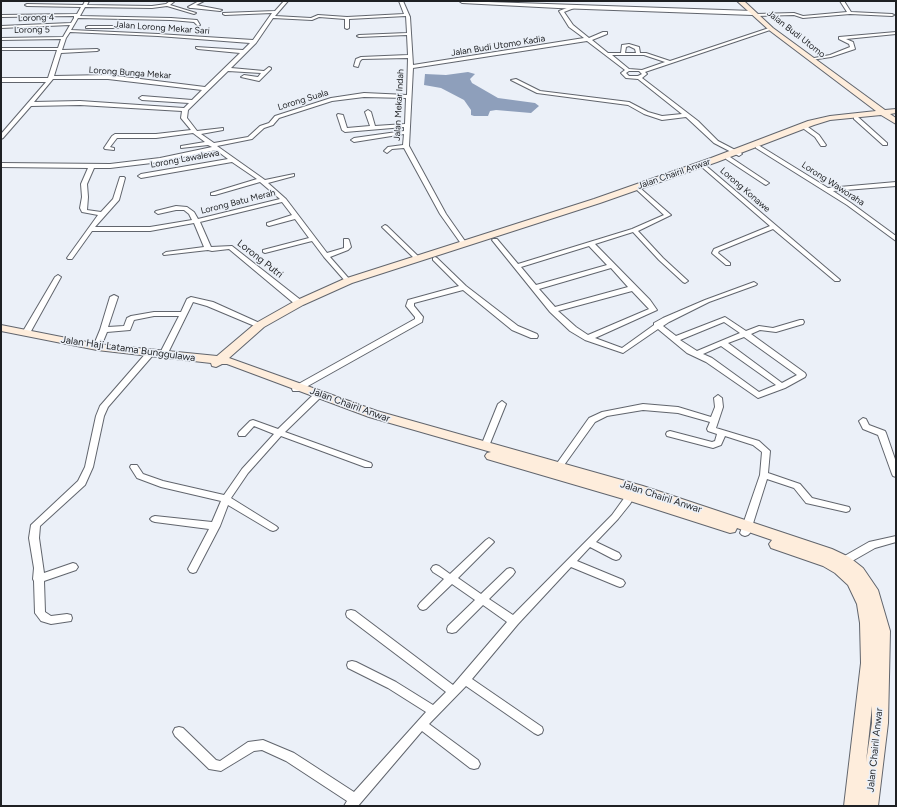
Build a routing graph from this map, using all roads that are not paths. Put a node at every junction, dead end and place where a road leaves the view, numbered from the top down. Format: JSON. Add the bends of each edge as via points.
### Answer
{"nodes":[{"id":1,"x":173,"y":1,"type":"edge"},
{"id":2,"x":202,"y":1,"type":"edge"},
{"id":3,"x":286,"y":1,"type":"edge"},
{"id":4,"x":401,"y":1,"type":"edge"},
{"id":5,"x":462,"y":1,"type":"edge"},
{"id":6,"x":492,"y":1,"type":"edge"},
{"id":7,"x":740,"y":1,"type":"edge"},
{"id":8,"x":842,"y":1,"type":"edge"},
{"id":9,"x":557,"y":4,"type":"edge"},
{"id":10,"x":27,"y":5,"type":"dead end"},
{"id":11,"x":84,"y":5,"type":"edge"},
{"id":12,"x":167,"y":5,"type":"junction"},
{"id":13,"x":191,"y":6,"type":"junction"},
{"id":14,"x":572,"y":7,"type":"junction"},
{"id":15,"x":105,"y":9,"type":"dead end"},
{"id":16,"x":184,"y":10,"type":"junction"},
{"id":17,"x":220,"y":10,"type":"dead end"},
{"id":18,"x":194,"y":12,"type":"dead end"},
{"id":19,"x":276,"y":12,"type":"junction"},
{"id":20,"x":753,"y":13,"type":"junction"},
{"id":21,"x":850,"y":13,"type":"junction"},
{"id":22,"x":225,"y":14,"type":"dead end"},
{"id":23,"x":407,"y":15,"type":"junction"},
{"id":24,"x":892,"y":15,"type":"dead end"},
{"id":25,"x":1,"y":16,"type":"edge"},
{"id":26,"x":76,"y":16,"type":"junction"},
{"id":27,"x":271,"y":17,"type":"junction"},
{"id":28,"x":347,"y":18,"type":"junction"},
{"id":29,"x":198,"y":25,"type":"dead end"},
{"id":30,"x":1,"y":27,"type":"edge"},
{"id":31,"x":70,"y":27,"type":"junction"},
{"id":32,"x":121,"y":27,"type":"dead end"},
{"id":33,"x":347,"y":28,"type":"dead end"},
{"id":34,"x":771,"y":28,"type":"junction"},
{"id":35,"x":605,"y":33,"type":"dead end"},
{"id":36,"x":896,"y":33,"type":"edge"},
{"id":37,"x":408,"y":34,"type":"junction"},
{"id":38,"x":359,"y":36,"type":"dead end"},
{"id":39,"x":64,"y":38,"type":"junction"},
{"id":40,"x":1,"y":39,"type":"edge"},
{"id":41,"x":588,"y":40,"type":"junction"},
{"id":42,"x":254,"y":42,"type":"junction"},
{"id":43,"x":198,"y":48,"type":"dead end"},
{"id":44,"x":1,"y":49,"type":"edge"},
{"id":45,"x":59,"y":50,"type":"junction"},
{"id":46,"x":97,"y":50,"type":"dead end"},
{"id":47,"x":244,"y":52,"type":"junction"},
{"id":48,"x":623,"y":53,"type":"junction"},
{"id":49,"x":638,"y":53,"type":"junction"},
{"id":50,"x":608,"y":54,"type":"junction"},
{"id":51,"x":410,"y":56,"type":"junction"},
{"id":52,"x":811,"y":59,"type":"junction"},
{"id":53,"x":669,"y":62,"type":"junction"},
{"id":54,"x":356,"y":66,"type":"dead end"},
{"id":55,"x":411,"y":67,"type":"junction"},
{"id":56,"x":269,"y":68,"type":"dead end"},
{"id":57,"x":227,"y":69,"type":"junction"},
{"id":58,"x":628,"y":70,"type":"junction"},
{"id":59,"x":643,"y":71,"type":"junction"},
{"id":60,"x":264,"y":72,"type":"junction"},
{"id":61,"x":244,"y":77,"type":"dead end"},
{"id":62,"x":639,"y":78,"type":"junction"},
{"id":63,"x":51,"y":79,"type":"junction"},
{"id":64,"x":1,"y":80,"type":"edge"},
{"id":65,"x":514,"y":80,"type":"dead end"},
{"id":66,"x":206,"y":89,"type":"junction"},
{"id":67,"x":408,"y":97,"type":"junction"},
{"id":68,"x":142,"y":98,"type":"dead end"},
{"id":69,"x":193,"y":102,"type":"junction"},
{"id":70,"x":30,"y":104,"type":"junction"},
{"id":71,"x":185,"y":110,"type":"junction"},
{"id":72,"x":368,"y":112,"type":"dead end"},
{"id":73,"x":891,"y":114,"type":"edge"},
{"id":74,"x":340,"y":115,"type":"dead end"},
{"id":75,"x":687,"y":115,"type":"junction"},
{"id":76,"x":856,"y":118,"type":"junction"},
{"id":77,"x":896,"y":122,"type":"edge"},
{"id":78,"x":1,"y":125,"type":"edge"},
{"id":79,"x":408,"y":125,"type":"junction"},
{"id":80,"x":10,"y":126,"type":"junction"},
{"id":81,"x":373,"y":128,"type":"junction"},
{"id":82,"x":806,"y":128,"type":"junction"},
{"id":83,"x":221,"y":129,"type":"dead end"},
{"id":84,"x":195,"y":132,"type":"junction"},
{"id":85,"x":407,"y":132,"type":"junction"},
{"id":86,"x":1,"y":136,"type":"edge"},
{"id":87,"x":354,"y":140,"type":"dead end"},
{"id":88,"x":885,"y":144,"type":"dead end"},
{"id":89,"x":212,"y":145,"type":"junction"},
{"id":90,"x":823,"y":145,"type":"dead end"},
{"id":91,"x":406,"y":146,"type":"junction"},
{"id":92,"x":183,"y":147,"type":"dead end"},
{"id":93,"x":758,"y":148,"type":"junction"},
{"id":94,"x":112,"y":149,"type":"dead end"},
{"id":95,"x":388,"y":152,"type":"dead end"},
{"id":96,"x":734,"y":155,"type":"junction"},
{"id":97,"x":232,"y":160,"type":"junction"},
{"id":98,"x":1,"y":165,"type":"edge"},
{"id":99,"x":91,"y":167,"type":"junction"},
{"id":100,"x":705,"y":167,"type":"junction"},
{"id":101,"x":292,"y":175,"type":"dead end"},
{"id":102,"x":141,"y":176,"type":"dead end"},
{"id":103,"x":122,"y":178,"type":"dead end"},
{"id":104,"x":263,"y":181,"type":"junction"},
{"id":105,"x":766,"y":183,"type":"dead end"},
{"id":106,"x":896,"y":184,"type":"edge"},
{"id":107,"x":640,"y":190,"type":"junction"},
{"id":108,"x":826,"y":190,"type":"junction"},
{"id":109,"x":213,"y":194,"type":"dead end"},
{"id":110,"x":284,"y":200,"type":"junction"},
{"id":111,"x":158,"y":212,"type":"dead end"},
{"id":112,"x":103,"y":214,"type":"junction"},
{"id":113,"x":297,"y":216,"type":"junction"},
{"id":114,"x":196,"y":221,"type":"junction"},
{"id":115,"x":269,"y":224,"type":"dead end"},
{"id":116,"x":774,"y":226,"type":"junction"},
{"id":117,"x":385,"y":227,"type":"dead end"},
{"id":118,"x":522,"y":228,"type":"junction"},
{"id":119,"x":91,"y":229,"type":"junction"},
{"id":120,"x":634,"y":230,"type":"junction"},
{"id":121,"x":896,"y":238,"type":"edge"},
{"id":122,"x":313,"y":239,"type":"junction"},
{"id":123,"x":346,"y":240,"type":"dead end"},
{"id":124,"x":495,"y":240,"type":"junction"},
{"id":125,"x":590,"y":243,"type":"junction"},
{"id":126,"x":464,"y":244,"type":"junction"},
{"id":127,"x":208,"y":248,"type":"junction"},
{"id":128,"x":265,"y":251,"type":"dead end"},
{"id":129,"x":166,"y":254,"type":"dead end"},
{"id":130,"x":326,"y":256,"type":"junction"},
{"id":131,"x":70,"y":258,"type":"dead end"},
{"id":132,"x":417,"y":258,"type":"junction"},
{"id":133,"x":435,"y":259,"type":"junction"},
{"id":134,"x":728,"y":264,"type":"dead end"},
{"id":135,"x":517,"y":266,"type":"junction"},
{"id":136,"x":612,"y":266,"type":"junction"},
{"id":137,"x":58,"y":277,"type":"dead end"},
{"id":138,"x":837,"y":280,"type":"dead end"},
{"id":139,"x":348,"y":281,"type":"junction"},
{"id":140,"x":686,"y":281,"type":"dead end"},
{"id":141,"x":754,"y":284,"type":"dead end"},
{"id":142,"x":464,"y":287,"type":"junction"},
{"id":143,"x":534,"y":288,"type":"junction"},
{"id":144,"x":632,"y":288,"type":"junction"},
{"id":145,"x":114,"y":297,"type":"dead end"},
{"id":146,"x":299,"y":303,"type":"junction"},
{"id":147,"x":554,"y":310,"type":"junction"},
{"id":148,"x":183,"y":314,"type":"junction"},
{"id":149,"x":800,"y":322,"type":"dead end"},
{"id":150,"x":260,"y":325,"type":"junction"},
{"id":151,"x":657,"y":325,"type":"junction"},
{"id":152,"x":1,"y":328,"type":"edge"},
{"id":153,"x":104,"y":330,"type":"junction"},
{"id":154,"x":26,"y":333,"type":"junction"},
{"id":155,"x":744,"y":333,"type":"junction"},
{"id":156,"x":534,"y":336,"type":"dead end"},
{"id":157,"x":588,"y":338,"type":"junction"},
{"id":158,"x":675,"y":339,"type":"junction"},
{"id":159,"x":722,"y":343,"type":"junction"},
{"id":160,"x":97,"y":347,"type":"junction"},
{"id":161,"x":150,"y":354,"type":"junction"},
{"id":162,"x":697,"y":354,"type":"junction"},
{"id":163,"x":163,"y":355,"type":"junction"},
{"id":164,"x":219,"y":362,"type":"junction"},
{"id":165,"x":782,"y":386,"type":"junction"},
{"id":166,"x":298,"y":388,"type":"junction"},
{"id":167,"x":316,"y":397,"type":"junction"},
{"id":168,"x":718,"y":398,"type":"dead end"},
{"id":169,"x":502,"y":404,"type":"dead end"},
{"id":170,"x":713,"y":420,"type":"junction"},
{"id":171,"x":863,"y":421,"type":"dead end"},
{"id":172,"x":280,"y":432,"type":"junction"},
{"id":173,"x":722,"y":433,"type":"junction"},
{"id":174,"x":242,"y":434,"type":"dead end"},
{"id":175,"x":670,"y":434,"type":"dead end"},
{"id":176,"x":485,"y":446,"type":"junction"},
{"id":177,"x":368,"y":465,"type":"dead end"},
{"id":178,"x":559,"y":466,"type":"junction"},
{"id":179,"x":134,"y":467,"type":"dead end"},
{"id":180,"x":896,"y":474,"type":"edge"},
{"id":181,"x":764,"y":475,"type":"junction"},
{"id":182,"x":632,"y":492,"type":"junction"},
{"id":183,"x":226,"y":500,"type":"junction"},
{"id":184,"x":846,"y":509,"type":"dead end"},
{"id":185,"x":155,"y":519,"type":"dead end"},
{"id":186,"x":215,"y":526,"type":"junction"},
{"id":187,"x":273,"y":528,"type":"dead end"},
{"id":188,"x":746,"y":529,"type":"junction"},
{"id":189,"x":896,"y":539,"type":"edge"},
{"id":190,"x":489,"y":542,"type":"dead end"},
{"id":191,"x":590,"y":543,"type":"junction"},
{"id":192,"x":616,"y":556,"type":"dead end"},
{"id":193,"x":844,"y":561,"type":"junction"},
{"id":194,"x":570,"y":562,"type":"junction"},
{"id":195,"x":73,"y":567,"type":"dead end"},
{"id":196,"x":193,"y":569,"type":"dead end"},
{"id":197,"x":436,"y":569,"type":"dead end"},
{"id":198,"x":510,"y":572,"type":"dead end"},
{"id":199,"x":38,"y":579,"type":"junction"},
{"id":200,"x":450,"y":580,"type":"junction"},
{"id":201,"x":620,"y":583,"type":"dead end"},
{"id":202,"x":481,"y":600,"type":"junction"},
{"id":203,"x":423,"y":606,"type":"dead end"},
{"id":204,"x":351,"y":614,"type":"dead end"},
{"id":205,"x":67,"y":618,"type":"dead end"},
{"id":206,"x":514,"y":621,"type":"junction"},
{"id":207,"x":452,"y":629,"type":"dead end"},
{"id":208,"x":352,"y":665,"type":"dead end"},
{"id":209,"x":464,"y":680,"type":"junction"},
{"id":210,"x":454,"y":692,"type":"junction"},
{"id":211,"x":434,"y":711,"type":"junction"},
{"id":212,"x":872,"y":720,"type":"junction"},
{"id":213,"x":421,"y":724,"type":"junction"},
{"id":214,"x":538,"y":730,"type":"dead end"},
{"id":215,"x":178,"y":732,"type":"dead end"},
{"id":216,"x":474,"y":764,"type":"dead end"},
{"id":217,"x":353,"y":803,"type":"edge"},
{"id":218,"x":853,"y":806,"type":"edge"},
{"id":219,"x":869,"y":806,"type":"edge"}],
"edges":[{"from":1,"to":12,"type":"street"},
{"from":2,"to":13,"type":"street"},
{"from":3,"to":19,"type":"street"},
{"from":4,"to":23,"type":"street","name":"Jalan Mekar Indah"},
{"from":5,"to":9,"type":"street"},
{"from":6,"to":9,"type":"street"},
{"from":7,"to":20,"type":"main road","name":"Jalan Budi Utomo"},
{"from":8,"to":21,"type":"street"},
{"from":9,"to":14,"type":"street"},
{"from":9,"to":20,"type":"street"},
{"from":10,"to":11,"type":"street"},
{"from":11,"to":12,"type":"street"},
{"from":11,"to":15,"type":"street"},
{"from":11,"to":26,"type":"street"},
{"from":12,"to":16,"type":"street"},
{"from":13,"to":16,"type":"street"},
{"from":13,"to":17,"type":"street"},
{"from":14,"to":20,"type":"street"},
{"from":14,"to":41,"type":"street","via":[[561,11],[571,26]]},
{"from":16,"to":18,"type":"street"},
{"from":19,"to":22,"type":"street"},
{"from":19,"to":27,"type":"street"},
{"from":20,"to":21,"type":"street","via":[[794,14],[803,17]]},
{"from":20,"to":34,"type":"main road","name":"Jalan Budi Utomo"},
{"from":21,"to":24,"type":"street"},
{"from":23,"to":28,"type":"street"},
{"from":23,"to":37,"type":"street","name":"Jalan Mekar Indah","via":[[410,25]]},
{"from":25,"to":26,"type":"street"},
{"from":26,"to":29,"type":"street","via":[[171,19],[195,21]]},
{"from":26,"to":31,"type":"street"},
{"from":27,"to":28,"type":"street"},
{"from":27,"to":42,"type":"street"},
{"from":28,"to":33,"type":"street"},
{"from":30,"to":31,"type":"street","name":"Lorong 4"},
{"from":31,"to":32,"type":"street"},
{"from":31,"to":39,"type":"street"},
{"from":31,"to":42,"type":"street","name":"Jalan Lorong Mekar Sari"},
{"from":34,"to":52,"type":"main road","name":"Jalan Budi Utomo"},
{"from":34,"to":53,"type":"street"},
{"from":35,"to":41,"type":"street","name":"Jalan Budi Utomo Kadia"},
{"from":36,"to":52,"type":"street","via":[[841,38],[853,48],[831,56]]},
{"from":37,"to":38,"type":"street"},
{"from":37,"to":51,"type":"street","name":"Jalan Mekar Indah"},
{"from":39,"to":40,"type":"street","name":"Lorong 5"},
{"from":39,"to":45,"type":"street"},
{"from":41,"to":50,"type":"street"},
{"from":41,"to":55,"type":"street","name":"Jalan Budi Utomo Kadia"},
{"from":42,"to":47,"type":"street"},
{"from":43,"to":47,"type":"street"},
{"from":44,"to":45,"type":"street"},
{"from":45,"to":46,"type":"street"},
{"from":45,"to":63,"type":"street"},
{"from":47,"to":57,"type":"street"},
{"from":48,"to":49,"type":"street"},
{"from":48,"to":49,"type":"street","via":[[624,46],[629,45],[637,48]]},
{"from":48,"to":50,"type":"street"},
{"from":49,"to":53,"type":"street"},
{"from":50,"to":58,"type":"street"},
{"from":51,"to":54,"type":"street","via":[[361,58]]},
{"from":51,"to":55,"type":"street","name":"Jalan Mekar Indah"},
{"from":52,"to":73,"type":"main road","name":"Jalan Budi Utomo"},
{"from":53,"to":59,"type":"street"},
{"from":55,"to":67,"type":"street","name":"Jalan Mekar Indah"},
{"from":56,"to":60,"type":"street"},
{"from":57,"to":60,"type":"street"},
{"from":57,"to":66,"type":"street"},
{"from":58,"to":59,"type":"street"},
{"from":58,"to":62,"type":"street","via":[[624,71],[625,75]]},
{"from":59,"to":62,"type":"street","via":[[645,74]]},
{"from":60,"to":61,"type":"street","via":[[259,79]]},
{"from":62,"to":75,"type":"street"},
{"from":63,"to":64,"type":"street","name":"Lorong Bunga Mekar"},
{"from":63,"to":66,"type":"street","name":"Lorong Bunga Mekar","via":[[108,78]]},
{"from":63,"to":70,"type":"street"},
{"from":65,"to":75,"type":"street","via":[[539,92],[629,104],[657,117]]},
{"from":66,"to":69,"type":"street"},
{"from":67,"to":79,"type":"street","name":"Jalan Mekar Indah"},
{"from":67,"to":89,"type":"street","name":"Lorong Suala","via":[[364,95],[331,100],[277,117],[250,138]]},
{"from":68,"to":69,"type":"street"},
{"from":69,"to":71,"type":"street"},
{"from":70,"to":71,"type":"street","via":[[80,103]]},
{"from":70,"to":80,"type":"street"},
{"from":71,"to":84,"type":"street","via":[[185,120]]},
{"from":72,"to":81,"type":"street"},
{"from":73,"to":76,"type":"main road","name":"Jalan Chairil Anwar"},
{"from":73,"to":77,"type":"main road","name":"Jalan Budi Utomo"},
{"from":73,"to":96,"type":"main road","name":"Jalan Chairil Anwar","via":[[820,120]]},
{"from":74,"to":81,"type":"street","via":[[345,130]]},
{"from":75,"to":96,"type":"street"},
{"from":76,"to":82,"type":"main road","name":"Jalan Chairil Anwar","via":[[828,121]]},
{"from":76,"to":88,"type":"street"},
{"from":78,"to":80,"type":"street"},
{"from":79,"to":81,"type":"street"},
{"from":79,"to":85,"type":"street","name":"Jalan Mekar Indah"},
{"from":80,"to":86,"type":"street"},
{"from":82,"to":90,"type":"street","via":[[818,136]]},
{"from":82,"to":93,"type":"main road","name":"Jalan Chairil Anwar"},
{"from":83,"to":84,"type":"street"},
{"from":84,"to":89,"type":"street"},
{"from":84,"to":94,"type":"street","via":[[163,136],[115,136],[107,148]]},
{"from":85,"to":87,"type":"street"},
{"from":85,"to":91,"type":"street","name":"Jalan Mekar Indah"},
{"from":89,"to":92,"type":"street"},
{"from":89,"to":97,"type":"street"},
{"from":89,"to":99,"type":"street","via":[[160,160]]},
{"from":91,"to":95,"type":"street","via":[[390,148]]},
{"from":91,"to":126,"type":"street","name":"Jalan Mekar Indah","via":[[443,214]]},
{"from":93,"to":96,"type":"main road","name":"Jalan Chairil Anwar"},
{"from":93,"to":108,"type":"street","name":"Lorong Waworaha"},
{"from":96,"to":100,"type":"main road","name":"Jalan Chairil Anwar"},
{"from":96,"to":105,"type":"street"},
{"from":96,"to":118,"type":"main road","name":"Jalan Chairil Anwar"},
{"from":97,"to":102,"type":"street","name":"Lorong Lawalewa"},
{"from":97,"to":104,"type":"street"},
{"from":98,"to":99,"type":"street"},
{"from":99,"to":112,"type":"street","via":[[84,184],[83,208],[84,211]]},
{"from":100,"to":107,"type":"main road","name":"Jalan Chairil Anwar"},
{"from":100,"to":116,"type":"street","name":"Lorong Konawe"},
{"from":101,"to":104,"type":"street"},
{"from":103,"to":112,"type":"street","via":[[116,200]]},
{"from":104,"to":109,"type":"street"},
{"from":104,"to":110,"type":"street"},
{"from":106,"to":108,"type":"street"},
{"from":107,"to":118,"type":"main road","name":"Jalan Chairil Anwar"},
{"from":107,"to":120,"type":"street","via":[[668,215]]},
{"from":108,"to":121,"type":"street","name":"Lorong Waworaha"},
{"from":110,"to":113,"type":"street"},
{"from":110,"to":114,"type":"street","name":"Lorong Batu Merah"},
{"from":111,"to":114,"type":"street","name":"Lorong Batu Merah","via":[[185,208]]},
{"from":112,"to":119,"type":"street"},
{"from":113,"to":115,"type":"street"},
{"from":113,"to":122,"type":"street"},
{"from":114,"to":119,"type":"street","name":"Lorong Batu Merah","via":[[150,229]]},
{"from":114,"to":127,"type":"street"},
{"from":116,"to":134,"type":"street","name":"Lorong Konawe","via":[[716,250],[715,253]]},
{"from":116,"to":138,"type":"street","name":"Lorong Konawe"},
{"from":117,"to":132,"type":"street"},
{"from":118,"to":124,"type":"main road","name":"Jalan Chairil Anwar"},
{"from":118,"to":126,"type":"main road","name":"Jalan Chairil Anwar"},
{"from":119,"to":131,"type":"street"},
{"from":120,"to":125,"type":"street"},
{"from":120,"to":140,"type":"street"},
{"from":122,"to":128,"type":"street"},
{"from":122,"to":130,"type":"street"},
{"from":123,"to":130,"type":"street","via":[[346,249]]},
{"from":124,"to":133,"type":"main road","name":"Jalan Chairil Anwar"},
{"from":124,"to":135,"type":"street"},
{"from":125,"to":135,"type":"street"},
{"from":125,"to":136,"type":"street"},
{"from":126,"to":132,"type":"main road","name":"Jalan Chairil Anwar"},
{"from":127,"to":129,"type":"street","name":"Lorong Putri"},
{"from":127,"to":146,"type":"street","name":"Lorong Putri","via":[[212,250],[230,247]]},
{"from":130,"to":139,"type":"street"},
{"from":132,"to":139,"type":"main road","name":"Jalan Chairil Anwar"},
{"from":133,"to":142,"type":"street"},
{"from":133,"to":164,"type":"main road","name":"Jalan Chairil Anwar","via":[[329,295],[267,328]]},
{"from":135,"to":143,"type":"street"},
{"from":136,"to":143,"type":"street"},
{"from":136,"to":144,"type":"street"},
{"from":137,"to":154,"type":"street"},
{"from":139,"to":146,"type":"main road","name":"Jalan Chairil Anwar"},
{"from":141,"to":151,"type":"street","via":[[707,301]]},
{"from":142,"to":156,"type":"street","via":[[515,328]]},
{"from":142,"to":166,"type":"street","via":[[411,302],[410,306],[419,320]]},
{"from":143,"to":147,"type":"street"},
{"from":144,"to":147,"type":"street"},
{"from":144,"to":157,"type":"street","via":[[648,302],[652,310]]},
{"from":145,"to":153,"type":"street"},
{"from":146,"to":150,"type":"main road","name":"Jalan Chairil Anwar"},
{"from":147,"to":157,"type":"street","via":[[573,330]]},
{"from":148,"to":150,"type":"street","via":[[192,299]]},
{"from":148,"to":153,"type":"street","via":[[134,316],[130,318],[127,328]]},
{"from":148,"to":163,"type":"street"},
{"from":149,"to":155,"type":"street","via":[[776,330],[759,328]]},
{"from":150,"to":164,"type":"main road","name":"Jalan Chairil Anwar"},
{"from":151,"to":157,"type":"street","via":[[623,351]]},
{"from":151,"to":158,"type":"street"},
{"from":152,"to":154,"type":"main road","name":"Jalan Haji Latama Bunggulawa"},
{"from":153,"to":160,"type":"street"},
{"from":154,"to":160,"type":"main road","name":"Jalan Haji Latama Bunggulawa"},
{"from":155,"to":158,"type":"street","via":[[723,319]]},
{"from":155,"to":159,"type":"street"},
{"from":155,"to":165,"type":"street","via":[[801,373]]},
{"from":158,"to":162,"type":"street"},
{"from":159,"to":162,"type":"street"},
{"from":159,"to":165,"type":"street"},
{"from":160,"to":161,"type":"main road","name":"Jalan Haji Latama Bunggulawa"},
{"from":161,"to":163,"type":"main road","name":"Jalan Haji Latama Bunggulawa"},
{"from":161,"to":199,"type":"street","via":[[104,406],[85,478],[36,525],[34,538]]},
{"from":162,"to":165,"type":"street","via":[[758,395]]},
{"from":163,"to":164,"type":"main road","name":"Jalan Haji Latama Bunggulawa"},
{"from":164,"to":166,"type":"main road","name":"Jalan Chairil Anwar"},
{"from":166,"to":167,"type":"main road","name":"Jalan Chairil Anwar"},
{"from":166,"to":176,"type":"main road","name":"Jalan Chairil Anwar","via":[[373,414]]},
{"from":167,"to":172,"type":"street"},
{"from":167,"to":182,"type":"main road","name":"Jalan Chairil Anwar","via":[[481,454]]},
{"from":168,"to":170,"type":"street","via":[[719,407]]},
{"from":169,"to":176,"type":"street"},
{"from":170,"to":173,"type":"street","via":[[711,429]]},
{"from":170,"to":178,"type":"street","via":[[678,410],[643,407],[605,414],[592,420]]},
{"from":171,"to":180,"type":"street","via":[[866,427],[882,433]]},
{"from":172,"to":174,"type":"street","via":[[253,424]]},
{"from":172,"to":177,"type":"street"},
{"from":172,"to":183,"type":"street","via":[[254,460]]},
{"from":173,"to":175,"type":"street","via":[[718,443],[712,445]]},
{"from":173,"to":181,"type":"street","via":[[763,447],[766,456]]},
{"from":176,"to":178,"type":"main road","name":"Jalan Chairil Anwar"},
{"from":178,"to":182,"type":"main road","name":"Jalan Chairil Anwar"},
{"from":179,"to":183,"type":"street","via":[[140,476],[161,484]]},
{"from":181,"to":184,"type":"street","via":[[796,486],[809,501]]},
{"from":181,"to":188,"type":"street"},
{"from":182,"to":188,"type":"main road","name":"Jalan Chairil Anwar"},
{"from":182,"to":191,"type":"street","via":[[616,518]]},
{"from":183,"to":186,"type":"street"},
{"from":183,"to":187,"type":"street"},
{"from":185,"to":186,"type":"street"},
{"from":186,"to":196,"type":"street"},
{"from":188,"to":193,"type":"main road","name":"Jalan Chairil Anwar","via":[[827,553]]},
{"from":188,"to":212,"type":"main road","name":"Jalan Chairil Anwar","via":[[828,562],[853,581],[864,604],[868,623]]},
{"from":189,"to":193,"type":"street","via":[[872,546]]},
{"from":190,"to":200,"type":"street"},
{"from":191,"to":192,"type":"street"},
{"from":191,"to":194,"type":"street"},
{"from":193,"to":212,"type":"main road","name":"Jalan Chairil Anwar","via":[[858,572],[873,594],[882,630]]},
{"from":194,"to":201,"type":"street"},
{"from":194,"to":206,"type":"street"},
{"from":195,"to":199,"type":"street"},
{"from":197,"to":200,"type":"street"},
{"from":198,"to":202,"type":"street"},
{"from":199,"to":205,"type":"street","via":[[40,613],[52,620]]},
{"from":200,"to":202,"type":"street"},
{"from":200,"to":203,"type":"street"},
{"from":202,"to":206,"type":"street"},
{"from":202,"to":207,"type":"street"},
{"from":204,"to":210,"type":"street"},
{"from":206,"to":209,"type":"street"},
{"from":208,"to":211,"type":"street","via":[[392,685]]},
{"from":209,"to":210,"type":"street"},
{"from":209,"to":214,"type":"street"},
{"from":210,"to":211,"type":"street"},
{"from":211,"to":213,"type":"street"},
{"from":212,"to":218,"type":"main road","name":"Jalan Chairil Anwar"},
{"from":212,"to":219,"type":"main road","name":"Jalan Chairil Anwar"},
{"from":213,"to":216,"type":"street"},
{"from":213,"to":217,"type":"street"},
{"from":215,"to":217,"type":"street","via":[[213,765],[221,766],[252,746],[263,745],[290,757]]}]}
